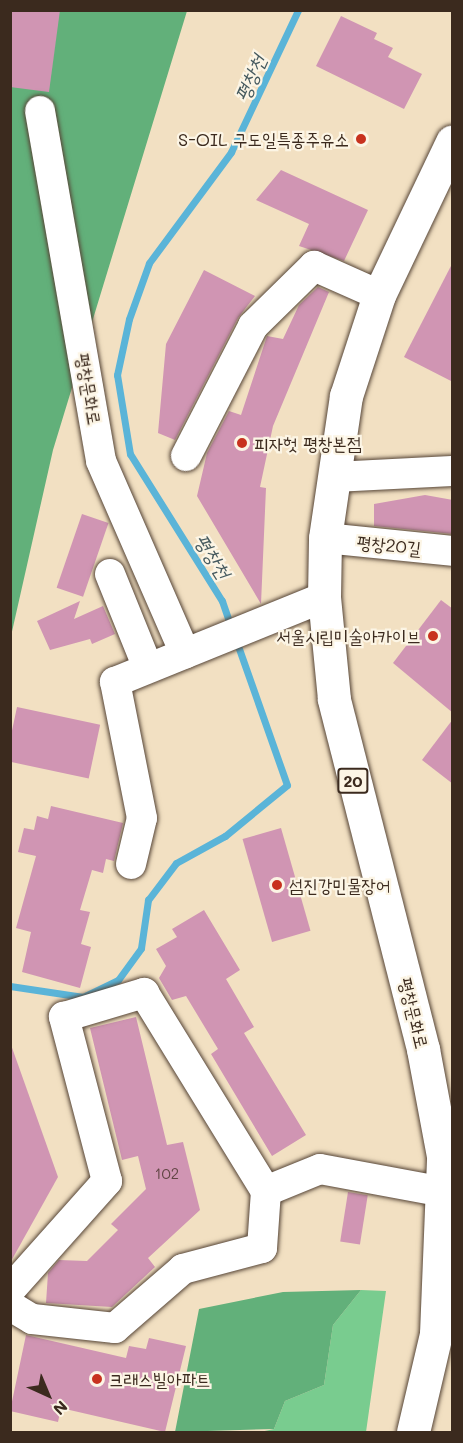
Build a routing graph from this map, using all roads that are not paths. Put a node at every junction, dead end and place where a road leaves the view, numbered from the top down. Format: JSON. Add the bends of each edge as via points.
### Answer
{"nodes":[{"id":1,"x":40,"y":111,"type":"dead end"},
{"id":2,"x":453,"y":142,"type":"edge"},
{"id":3,"x":379,"y":295,"type":"junction"},
{"id":4,"x":186,"y":456,"type":"dead end"},
{"id":5,"x":453,"y":471,"type":"edge"},
{"id":6,"x":334,"y":477,"type":"junction"},
{"id":7,"x":325,"y":538,"type":"junction"},
{"id":8,"x":453,"y":551,"type":"edge"},
{"id":9,"x":110,"y":574,"type":"dead end"},
{"id":10,"x":324,"y":597,"type":"junction"},
{"id":11,"x":184,"y":653,"type":"junction"},
{"id":12,"x":148,"y":668,"type":"junction"},
{"id":13,"x":131,"y":864,"type":"dead end"},
{"id":14,"x":266,"y":1191,"type":"junction"},
{"id":15,"x":444,"y":1192,"type":"junction"},
{"id":16,"x":448,"y":1249,"type":"edge"},
{"id":17,"x":10,"y":1290,"type":"edge"},
{"id":18,"x":10,"y":1306,"type":"edge"},
{"id":19,"x":412,"y":1432,"type":"edge"}],
"edges":[{"from":1,"to":11,"type":"street","name":"평창문화로","via":[[101,461]]},
{"from":2,"to":3,"type":"main road","name":"평창문화로","number":"20"},
{"from":3,"to":4,"type":"street","via":[[314,266],[253,326]]},
{"from":3,"to":6,"type":"main road","name":"평창문화로","number":"20","via":[[346,396]]},
{"from":5,"to":6,"type":"street"},
{"from":6,"to":7,"type":"main road","name":"평창문화로","number":"20"},
{"from":7,"to":8,"type":"street","name":"평창20길"},
{"from":7,"to":10,"type":"main road","name":"평창문화로","number":"20"},
{"from":9,"to":12,"type":"street"},
{"from":10,"to":11,"type":"street"},
{"from":10,"to":15,"type":"main road","name":"평창문화로","number":"20","via":[[339,721],[423,1049],[440,1133]]},
{"from":11,"to":12,"type":"street"},
{"from":12,"to":13,"type":"street","via":[[115,682],[142,818]]},
{"from":14,"to":15,"type":"street","via":[[320,1169]]},
{"from":14,"to":17,"type":"street","via":[[144,993],[64,1017],[107,1181]]},
{"from":14,"to":18,"type":"street","via":[[262,1248],[183,1269],[115,1328],[32,1319]]},
{"from":15,"to":16,"type":"main road","name":"평창문화로","number":"20"},
{"from":16,"to":19,"type":"main road","name":"평창문화로","number":"20","via":[[436,1334]]}]}
